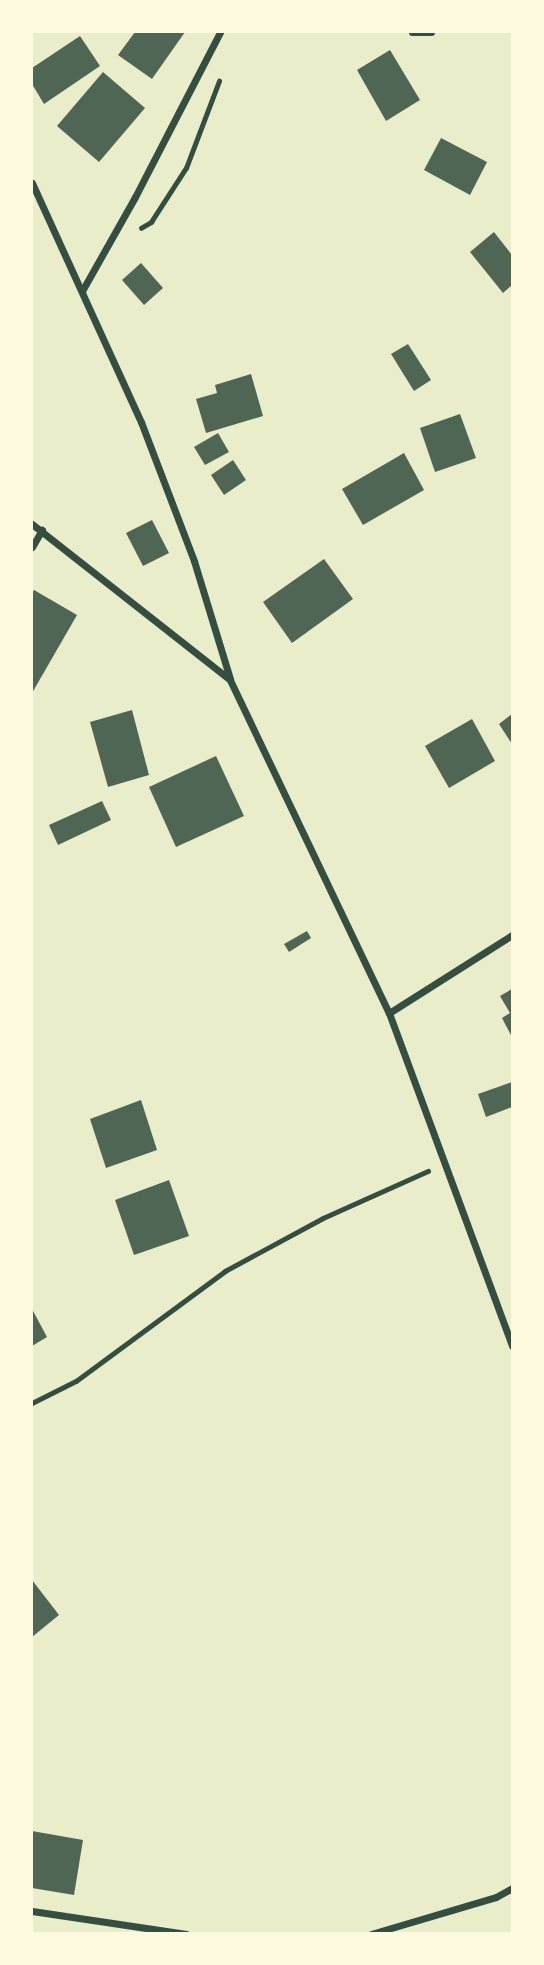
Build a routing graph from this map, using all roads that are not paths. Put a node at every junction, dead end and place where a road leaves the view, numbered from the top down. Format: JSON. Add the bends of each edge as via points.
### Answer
{"nodes":[{"id":1,"x":220,"y":32,"type":"edge"},
{"id":2,"x":412,"y":32,"type":"edge"},
{"id":3,"x":431,"y":32,"type":"edge"},
{"id":4,"x":32,"y":183,"type":"edge"},
{"id":5,"x":82,"y":291,"type":"junction"},
{"id":6,"x":32,"y":524,"type":"edge"},
{"id":7,"x":42,"y":530,"type":"junction"},
{"id":8,"x":32,"y":547,"type":"edge"},
{"id":9,"x":230,"y":680,"type":"junction"},
{"id":10,"x":513,"y":935,"type":"edge"},
{"id":11,"x":389,"y":1013,"type":"junction"},
{"id":12,"x":513,"y":1346,"type":"edge"},
{"id":13,"x":513,"y":1888,"type":"edge"},
{"id":14,"x":32,"y":1911,"type":"edge"},
{"id":15,"x":186,"y":1934,"type":"edge"},
{"id":16,"x":371,"y":1934,"type":"edge"}],
"edges":[{"from":1,"to":5,"type":"street"},
{"from":2,"to":3,"type":"street"},
{"from":4,"to":5,"type":"street"},
{"from":5,"to":9,"type":"street","via":[[121,374],[189,548]]},
{"from":6,"to":7,"type":"street"},
{"from":7,"to":8,"type":"street"},
{"from":7,"to":9,"type":"street"},
{"from":9,"to":11,"type":"street"},
{"from":10,"to":11,"type":"street"},
{"from":11,"to":12,"type":"street"},
{"from":13,"to":16,"type":"street"},
{"from":14,"to":15,"type":"street"}]}
